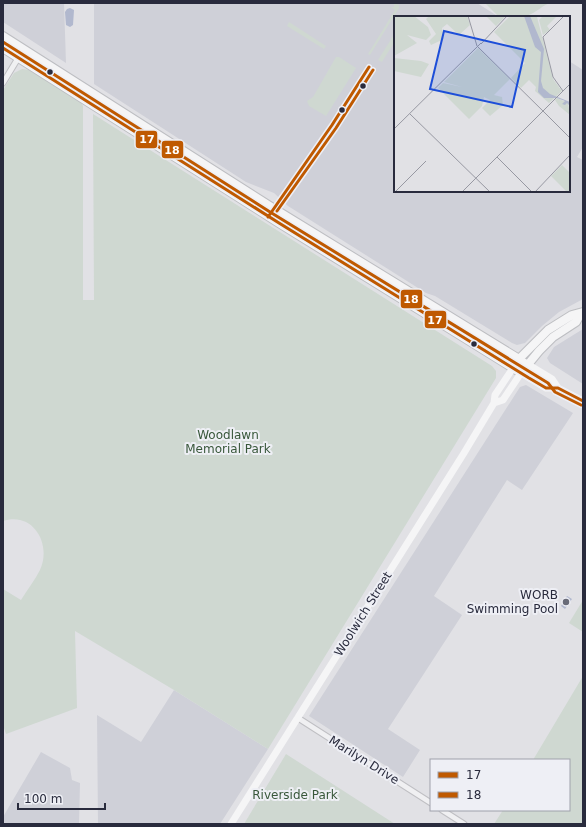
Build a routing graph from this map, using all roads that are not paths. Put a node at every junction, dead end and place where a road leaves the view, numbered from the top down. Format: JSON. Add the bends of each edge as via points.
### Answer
{"nodes":[{"id":1,"x":3,"y":36,"type":"edge"},
{"id":2,"x":3,"y":48,"type":"edge"},
{"id":3,"x":23,"y":50,"type":"junction"},
{"id":4,"x":19,"y":58,"type":"junction"},
{"id":5,"x":3,"y":83,"type":"edge"},
{"id":6,"x":582,"y":313,"type":"edge"},
{"id":7,"x":519,"y":359,"type":"junction"},
{"id":8,"x":528,"y":364,"type":"junction"},
{"id":9,"x":513,"y":368,"type":"junction"},
{"id":10,"x":521,"y":373,"type":"junction"},
{"id":11,"x":558,"y":388,"type":"junction"},
{"id":12,"x":583,"y":401,"type":"edge"},
{"id":13,"x":494,"y":403,"type":"junction"},
{"id":14,"x":298,"y":718,"type":"junction"},
{"id":15,"x":430,"y":802,"type":"edge"},
{"id":16,"x":444,"y":811,"type":"edge"},
{"id":17,"x":231,"y":824,"type":"edge"},
{"id":18,"x":464,"y":824,"type":"edge"}],
"edges":[{"from":1,"to":3,"type":"main road"},
{"from":2,"to":4,"type":"main road"},
{"from":3,"to":4,"type":"street"},
{"from":3,"to":7,"type":"main road"},
{"from":4,"to":5,"type":"street"},
{"from":4,"to":9,"type":"main road"},
{"from":6,"to":7,"type":"main road","name":"Woolwich Street","via":[[572,315],[548,330]]},
{"from":6,"to":8,"type":"main road","name":"Woolwich Street","via":[[576,322],[553,337]]},
{"from":7,"to":8,"type":"main road"},
{"from":7,"to":9,"type":"main road","name":"Woolwich Street"},
{"from":8,"to":10,"type":"main road","name":"Woolwich Street"},
{"from":8,"to":11,"type":"main road","via":[[552,380]]},
{"from":9,"to":10,"type":"main road"},
{"from":9,"to":13,"type":"main road","name":"Woolwich Street","via":[[495,395]]},
{"from":10,"to":11,"type":"main road","via":[[546,388]]},
{"from":10,"to":13,"type":"main road","name":"Woolwich Street","via":[[503,400]]},
{"from":11,"to":12,"type":"main road"},
{"from":13,"to":14,"type":"main road","name":"Woolwich Street"},
{"from":14,"to":15,"type":"street","name":"Marilyn Drive"},
{"from":14,"to":17,"type":"main road","name":"Woolwich Street"},
{"from":16,"to":18,"type":"street"}]}
